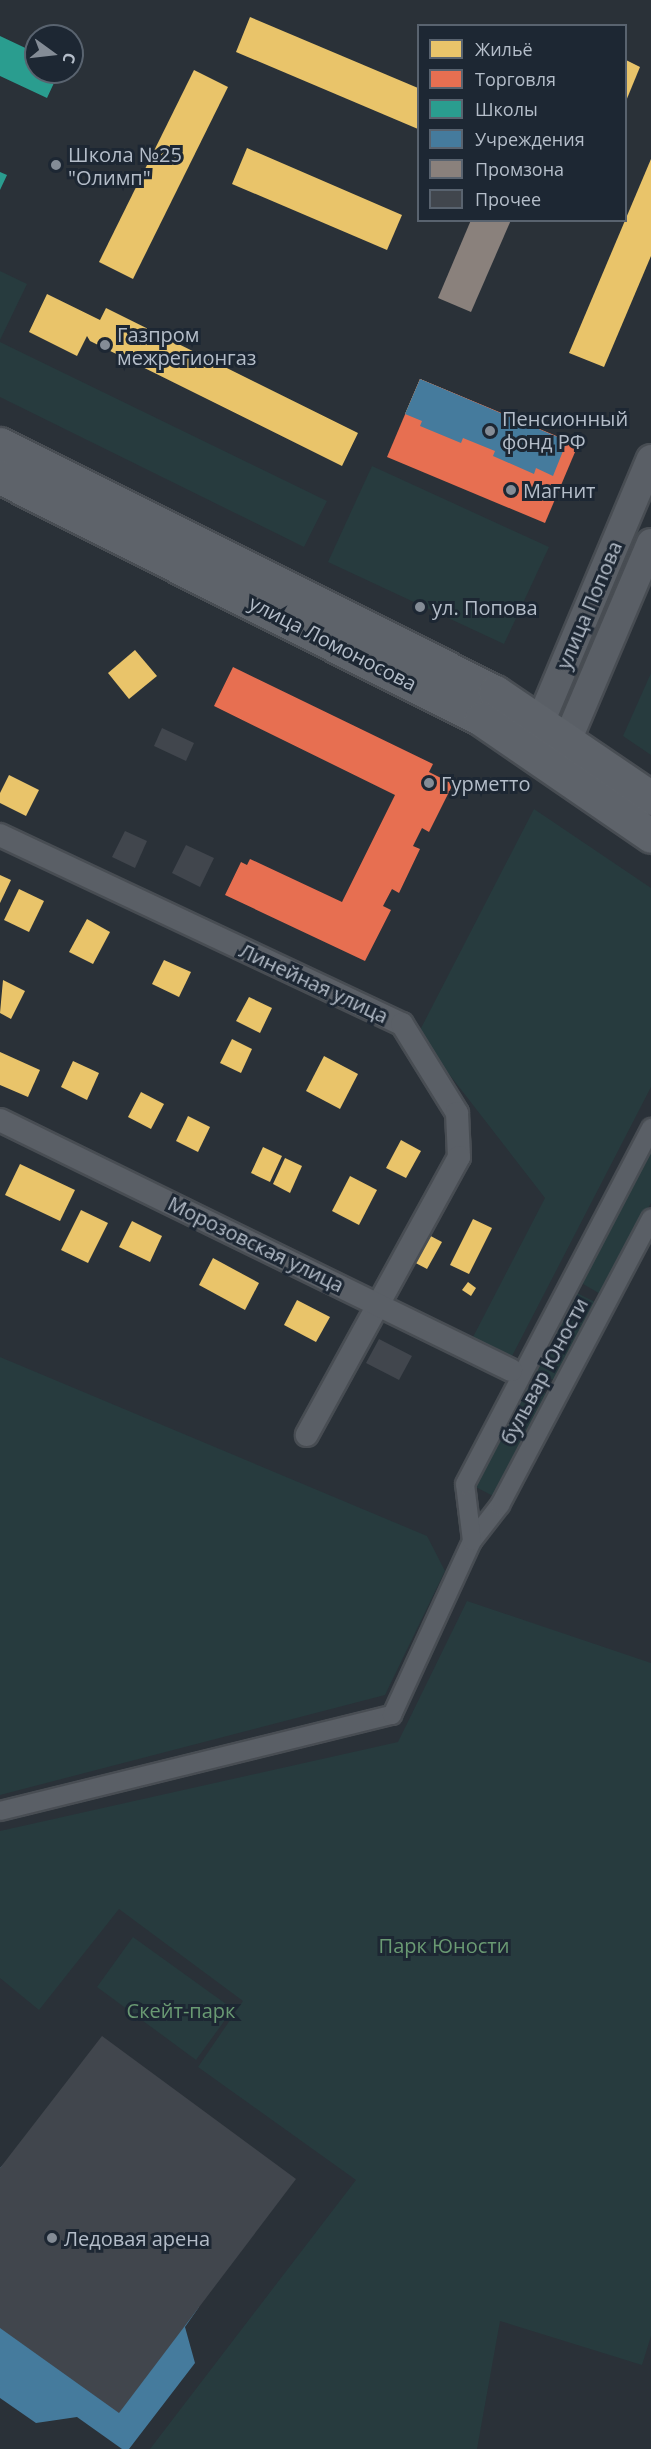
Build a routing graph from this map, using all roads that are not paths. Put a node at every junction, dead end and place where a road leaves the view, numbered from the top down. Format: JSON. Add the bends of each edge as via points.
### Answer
{"nodes":[{"id":1,"x":0,"y":444,"type":"edge"},
{"id":2,"x":651,"y":459,"type":"edge"},
{"id":3,"x":0,"y":477,"type":"edge"},
{"id":4,"x":651,"y":543,"type":"edge"},
{"id":5,"x":206,"y":562,"type":"junction"},
{"id":6,"x":534,"y":736,"type":"junction"},
{"id":7,"x":568,"y":740,"type":"junction"},
{"id":8,"x":555,"y":770,"type":"junction"},
{"id":9,"x":651,"y":798,"type":"edge"},
{"id":10,"x":0,"y":835,"type":"edge"},
{"id":11,"x":651,"y":836,"type":"edge"},
{"id":12,"x":0,"y":1120,"type":"edge"},
{"id":13,"x":651,"y":1128,"type":"edge"},
{"id":14,"x":651,"y":1218,"type":"edge"},
{"id":15,"x":380,"y":1304,"type":"junction"},
{"id":16,"x":511,"y":1370,"type":"dead end"},
{"id":17,"x":307,"y":1435,"type":"dead end"},
{"id":18,"x":472,"y":1541,"type":"junction"},
{"id":19,"x":0,"y":1811,"type":"edge"}],
"edges":[{"from":1,"to":5,"type":"main road","name":"улица Ломоносова"},
{"from":2,"to":6,"type":"street","name":"улица Попова"},
{"from":3,"to":5,"type":"main road","name":"улица Ломоносова"},
{"from":4,"to":7,"type":"street","name":"улица Попова"},
{"from":5,"to":6,"type":"main road","name":"улица Ломоносова","via":[[454,671]]},
{"from":6,"to":7,"type":"main road","name":"улица Ломоносова"},
{"from":6,"to":8,"type":"main road","name":"улица Ломоносова"},
{"from":7,"to":8,"type":"street","name":"улица Попова"},
{"from":7,"to":9,"type":"main road","name":"улица Ломоносова"},
{"from":8,"to":11,"type":"main road","name":"улица Ломоносова"},
{"from":10,"to":15,"type":"street","name":"Линейная улица","via":[[402,1024],[458,1113],[459,1157]]},
{"from":12,"to":15,"type":"street","name":"Морозовская улица"},
{"from":13,"to":18,"type":"street","via":[[465,1484]]},
{"from":14,"to":18,"type":"street","name":"бульвар Юности","via":[[500,1504]]},
{"from":15,"to":16,"type":"street","name":"Морозовская улица"},
{"from":15,"to":17,"type":"street","name":"Линейная улица"},
{"from":18,"to":19,"type":"street","name":"бульвар Юности","via":[[392,1715]]}]}
